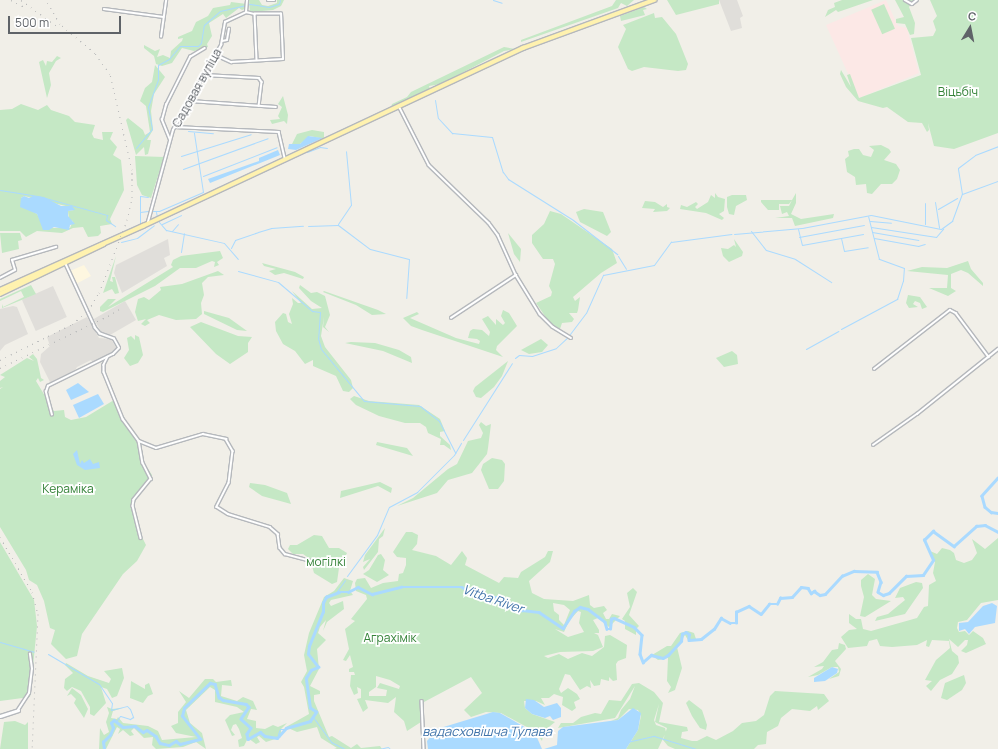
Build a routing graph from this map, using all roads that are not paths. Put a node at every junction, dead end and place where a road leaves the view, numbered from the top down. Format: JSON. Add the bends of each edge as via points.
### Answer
{"nodes":[{"id":1,"x":166,"y":0,"type":"edge"},
{"id":2,"x":247,"y":0,"type":"edge"},
{"id":3,"x":268,"y":0,"type":"edge"},
{"id":4,"x":274,"y":0,"type":"edge"},
{"id":5,"x":654,"y":0,"type":"edge"},
{"id":6,"x":905,"y":0,"type":"edge"},
{"id":7,"x":917,"y":0,"type":"edge"},
{"id":8,"x":104,"y":9,"type":"dead end"},
{"id":9,"x":246,"y":12,"type":"junction"},
{"id":10,"x":255,"y":14,"type":"junction"},
{"id":11,"x":163,"y":17,"type":"junction"},
{"id":12,"x":229,"y":29,"type":"dead end"},
{"id":13,"x":161,"y":37,"type":"dead end"},
{"id":14,"x":222,"y":41,"type":"junction"},
{"id":15,"x":205,"y":48,"type":"dead end"},
{"id":16,"x":216,"y":55,"type":"junction"},
{"id":17,"x":257,"y":60,"type":"junction"},
{"id":18,"x":204,"y":75,"type":"junction"},
{"id":19,"x":190,"y":101,"type":"junction"},
{"id":20,"x":259,"y":106,"type":"junction"},
{"id":21,"x":399,"y":106,"type":"junction"},
{"id":22,"x":276,"y":107,"type":"dead end"},
{"id":23,"x":175,"y":127,"type":"junction"},
{"id":24,"x":170,"y":142,"type":"junction"},
{"id":25,"x":285,"y":159,"type":"junction"},
{"id":26,"x":147,"y":224,"type":"junction"},
{"id":27,"x":56,"y":247,"type":"dead end"},
{"id":28,"x":65,"y":263,"type":"junction"},
{"id":29,"x":515,"y":276,"type":"junction"},
{"id":30,"x":0,"y":278,"type":"edge"},
{"id":31,"x":0,"y":290,"type":"edge"},
{"id":32,"x":0,"y":294,"type":"edge"},
{"id":33,"x":451,"y":318,"type":"dead end"},
{"id":34,"x":571,"y":338,"type":"dead end"},
{"id":35,"x":998,"y":349,"type":"edge"},
{"id":36,"x":108,"y":357,"type":"junction"},
{"id":37,"x":989,"y":357,"type":"junction"},
{"id":38,"x":874,"y":369,"type":"dead end"},
{"id":39,"x":52,"y":414,"type":"dead end"},
{"id":40,"x":139,"y":441,"type":"junction"},
{"id":41,"x":873,"y":445,"type":"dead end"},
{"id":42,"x":141,"y":538,"type":"dead end"},
{"id":43,"x":312,"y":561,"type":"dead end"},
{"id":44,"x":30,"y":654,"type":"dead end"},
{"id":45,"x":422,"y":701,"type":"dead end"},
{"id":46,"x":18,"y":710,"type":"joint"},
{"id":47,"x":0,"y":716,"type":"edge"},
{"id":48,"x":424,"y":749,"type":"edge"}],
"edges":[{"from":1,"to":11,"type":"street"},
{"from":2,"to":9,"type":"street"},
{"from":3,"to":4,"type":"street"},
{"from":5,"to":21,"type":"main road","via":[[522,48]]},
{"from":6,"to":7,"type":"street","via":[[912,4]]},
{"from":8,"to":11,"type":"street"},
{"from":9,"to":10,"type":"street"},
{"from":9,"to":14,"type":"street","name":"Садовая вуліца","via":[[226,19]]},
{"from":10,"to":17,"type":"street"},
{"from":10,"to":17,"type":"street","via":[[281,14],[283,59]]},
{"from":11,"to":13,"type":"street"},
{"from":12,"to":14,"type":"street","via":[[227,40]]},
{"from":14,"to":16,"type":"street","name":"Садовая вуліца"},
{"from":15,"to":24,"type":"street","via":[[190,57],[166,105],[162,120]]},
{"from":16,"to":17,"type":"street","via":[[231,62]]},
{"from":16,"to":18,"type":"street","name":"Садовая вуліца"},
{"from":18,"to":19,"type":"street","name":"Садовая вуліца"},
{"from":18,"to":20,"type":"street","via":[[257,78],[262,82]]},
{"from":19,"to":20,"type":"street"},
{"from":19,"to":23,"type":"street","name":"Садовая вуліца"},
{"from":20,"to":22,"type":"street"},
{"from":21,"to":25,"type":"main road"},
{"from":21,"to":29,"type":"street","via":[[429,165],[489,223],[498,235]]},
{"from":23,"to":24,"type":"street","name":"Садовая вуліца"},
{"from":23,"to":25,"type":"street","via":[[279,132]]},
{"from":24,"to":26,"type":"street","name":"Садовая вуліца"},
{"from":25,"to":26,"type":"main road"},
{"from":26,"to":28,"type":"main road"},
{"from":27,"to":30,"type":"street","via":[[12,260],[15,270]]},
{"from":28,"to":31,"type":"main road"},
{"from":28,"to":32,"type":"main road"},
{"from":28,"to":36,"type":"street","via":[[96,328],[100,334],[112,337],[119,346],[116,352]]},
{"from":29,"to":33,"type":"street"},
{"from":29,"to":34,"type":"street","via":[[546,321]]},
{"from":35,"to":37,"type":"street"},
{"from":36,"to":39,"type":"street","via":[[48,386],[46,392]]},
{"from":36,"to":40,"type":"street","via":[[104,372],[123,419]]},
{"from":37,"to":38,"type":"street","via":[[950,310]]},
{"from":37,"to":41,"type":"street"},
{"from":40,"to":42,"type":"street","via":[[143,463],[151,479],[134,500],[133,506]]},
{"from":40,"to":43,"type":"street","via":[[156,448],[203,434],[226,439],[233,451],[229,483],[217,507],[228,514],[270,527],[278,534],[280,548],[284,554]]},
{"from":44,"to":46,"type":"street","via":[[32,668],[29,692]]},
{"from":45,"to":48,"type":"street"},
{"from":46,"to":47,"type":"street"}]}
